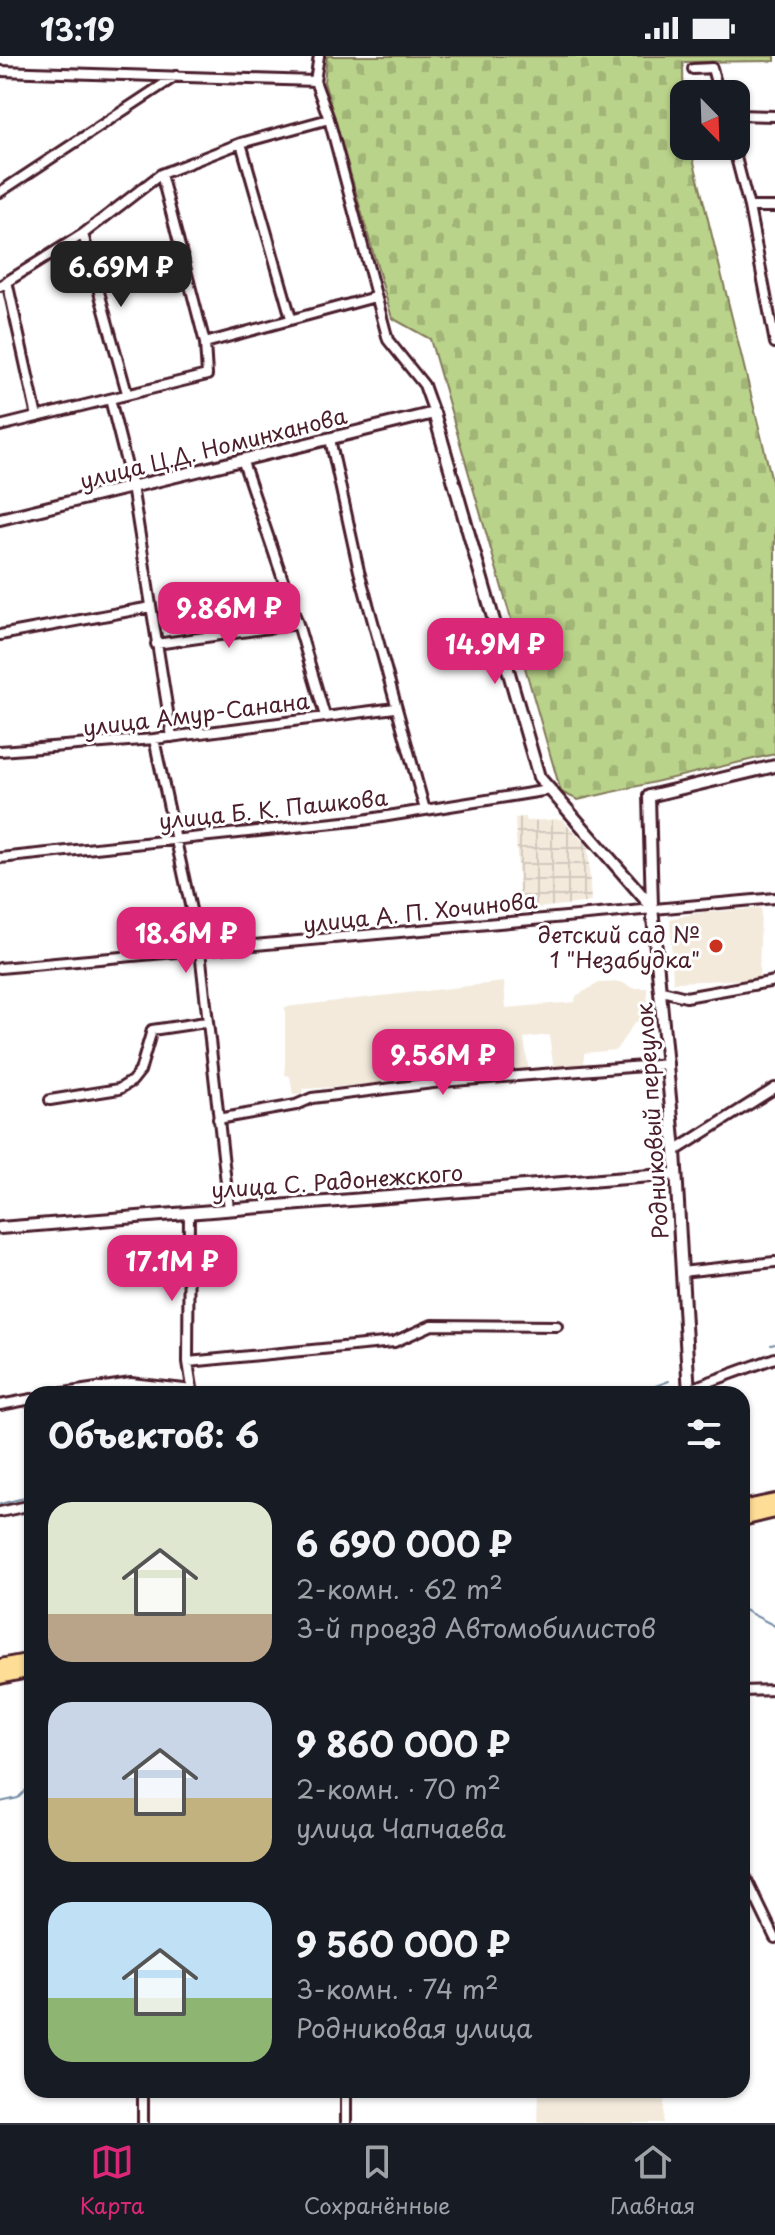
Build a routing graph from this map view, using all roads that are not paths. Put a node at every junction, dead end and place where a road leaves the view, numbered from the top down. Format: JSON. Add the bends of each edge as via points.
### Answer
{"nodes":[{"id":1,"x":319,"y":56,"type":"edge"},
{"id":2,"x":693,"y":69,"type":"dead end"},
{"id":3,"x":0,"y":71,"type":"edge"},
{"id":4,"x":178,"y":74,"type":"junction"},
{"id":5,"x":715,"y":80,"type":"edge"},
{"id":6,"x":315,"y":81,"type":"junction"},
{"id":7,"x":750,"y":115,"type":"edge"},
{"id":8,"x":775,"y":116,"type":"edge"},
{"id":9,"x":329,"y":119,"type":"junction"},
{"id":10,"x":241,"y":143,"type":"junction"},
{"id":11,"x":737,"y":160,"type":"edge"},
{"id":12,"x":161,"y":174,"type":"junction"},
{"id":13,"x":0,"y":192,"type":"edge"},
{"id":14,"x":749,"y":207,"type":"junction"},
{"id":15,"x":775,"y":207,"type":"edge"},
{"id":16,"x":83,"y":234,"type":"junction"},
{"id":17,"x":4,"y":283,"type":"edge"},
{"id":18,"x":375,"y":297,"type":"junction"},
{"id":19,"x":291,"y":318,"type":"junction"},
{"id":20,"x":205,"y":343,"type":"junction"},
{"id":21,"x":775,"y":343,"type":"edge"},
{"id":22,"x":127,"y":393,"type":"junction"},
{"id":23,"x":110,"y":399,"type":"junction"},
{"id":24,"x":434,"y":413,"type":"junction"},
{"id":25,"x":37,"y":417,"type":"junction"},
{"id":26,"x":0,"y":426,"type":"edge"},
{"id":27,"x":330,"y":439,"type":"junction"},
{"id":28,"x":243,"y":462,"type":"junction"},
{"id":29,"x":132,"y":486,"type":"junction"},
{"id":30,"x":0,"y":519,"type":"edge"},
{"id":31,"x":151,"y":607,"type":"junction"},
{"id":32,"x":298,"y":624,"type":"junction"},
{"id":33,"x":0,"y":635,"type":"edge"},
{"id":34,"x":156,"y":644,"type":"junction"},
{"id":35,"x":395,"y":708,"type":"junction"},
{"id":36,"x":325,"y":716,"type":"junction"},
{"id":37,"x":172,"y":737,"type":"junction"},
{"id":38,"x":154,"y":739,"type":"junction"},
{"id":39,"x":0,"y":751,"type":"edge"},
{"id":40,"x":775,"y":766,"type":"edge"},
{"id":41,"x":549,"y":790,"type":"junction"},
{"id":42,"x":425,"y":810,"type":"junction"},
{"id":43,"x":174,"y":840,"type":"junction"},
{"id":44,"x":0,"y":858,"type":"edge"},
{"id":45,"x":775,"y":898,"type":"edge"},
{"id":46,"x":652,"y":907,"type":"junction"},
{"id":47,"x":200,"y":951,"type":"junction"},
{"id":48,"x":0,"y":968,"type":"edge"},
{"id":49,"x":775,"y":981,"type":"edge"},
{"id":50,"x":662,"y":991,"type":"junction"},
{"id":51,"x":206,"y":1022,"type":"junction"},
{"id":52,"x":668,"y":1064,"type":"junction"},
{"id":53,"x":775,"y":1088,"type":"edge"},
{"id":54,"x":50,"y":1100,"type":"dead end"},
{"id":55,"x":218,"y":1119,"type":"junction"},
{"id":56,"x":675,"y":1151,"type":"junction"},
{"id":57,"x":676,"y":1174,"type":"junction"},
{"id":58,"x":229,"y":1209,"type":"junction"},
{"id":59,"x":189,"y":1212,"type":"junction"},
{"id":60,"x":0,"y":1228,"type":"edge"},
{"id":61,"x":775,"y":1262,"type":"edge"},
{"id":62,"x":681,"y":1272,"type":"junction"},
{"id":63,"x":557,"y":1326,"type":"dead end"},
{"id":64,"x":775,"y":1358,"type":"edge"},
{"id":65,"x":188,"y":1362,"type":"junction"},
{"id":66,"x":111,"y":1386,"type":"edge"},
{"id":67,"x":152,"y":1386,"type":"edge"},
{"id":68,"x":192,"y":1386,"type":"edge"},
{"id":69,"x":688,"y":1386,"type":"edge"},
{"id":70,"x":703,"y":1386,"type":"edge"},
{"id":71,"x":24,"y":1400,"type":"edge"},
{"id":72,"x":0,"y":1405,"type":"edge"},
{"id":73,"x":775,"y":1501,"type":"edge"},
{"id":74,"x":750,"y":1506,"type":"edge"},
{"id":75,"x":24,"y":1507,"type":"edge"},
{"id":76,"x":775,"y":1511,"type":"edge"},
{"id":77,"x":0,"y":1512,"type":"edge"},
{"id":78,"x":750,"y":1517,"type":"edge"},
{"id":79,"x":24,"y":1662,"type":"edge"},
{"id":80,"x":0,"y":1666,"type":"edge"},
{"id":81,"x":24,"y":1672,"type":"edge"},
{"id":82,"x":0,"y":1677,"type":"edge"},
{"id":83,"x":775,"y":1690,"type":"edge"},
{"id":84,"x":750,"y":1691,"type":"edge"},
{"id":85,"x":750,"y":1886,"type":"edge"},
{"id":86,"x":775,"y":1938,"type":"edge"},
{"id":87,"x":143,"y":2098,"type":"edge"},
{"id":88,"x":346,"y":2098,"type":"edge"},
{"id":89,"x":143,"y":2123,"type":"edge"},
{"id":90,"x":346,"y":2123,"type":"edge"}],
"edges":[{"from":1,"to":6,"type":"street"},
{"from":2,"to":5,"type":"street","via":[[712,68]]},
{"from":3,"to":4,"type":"street"},
{"from":4,"to":6,"type":"street"},
{"from":4,"to":13,"type":"street"},
{"from":6,"to":9,"type":"street"},
{"from":7,"to":8,"type":"street"},
{"from":9,"to":10,"type":"street"},
{"from":9,"to":18,"type":"street"},
{"from":10,"to":12,"type":"street"},
{"from":10,"to":19,"type":"street"},
{"from":11,"to":14,"type":"street"},
{"from":12,"to":16,"type":"street"},
{"from":12,"to":20,"type":"street"},
{"from":14,"to":15,"type":"street"},
{"from":14,"to":21,"type":"street"},
{"from":16,"to":17,"type":"street"},
{"from":16,"to":22,"type":"street"},
{"from":17,"to":25,"type":"street"},
{"from":18,"to":19,"type":"street"},
{"from":18,"to":24,"type":"street","via":[[388,340],[424,385]]},
{"from":19,"to":20,"type":"street"},
{"from":20,"to":22,"type":"street","via":[[207,375]]},
{"from":22,"to":23,"type":"street"},
{"from":23,"to":25,"type":"street"},
{"from":23,"to":29,"type":"street"},
{"from":24,"to":27,"type":"street","name":"улица Ц.Д. Номинханова"},
{"from":24,"to":41,"type":"street","via":[[539,777]]},
{"from":25,"to":26,"type":"street"},
{"from":27,"to":28,"type":"street","name":"улица Ц.Д. Номинханова"},
{"from":27,"to":35,"type":"street"},
{"from":28,"to":29,"type":"street","name":"улица Ц.Д. Номинханова"},
{"from":28,"to":32,"type":"street"},
{"from":29,"to":30,"type":"street","name":"улица Ц.Д. Номинханова"},
{"from":29,"to":31,"type":"street"},
{"from":31,"to":33,"type":"street"},
{"from":31,"to":34,"type":"street"},
{"from":32,"to":34,"type":"street"},
{"from":32,"to":36,"type":"street"},
{"from":34,"to":37,"type":"street"},
{"from":35,"to":36,"type":"street","name":"улица Амур-Санана"},
{"from":35,"to":42,"type":"street"},
{"from":36,"to":37,"type":"street","name":"улица Амур-Санана"},
{"from":37,"to":38,"type":"street","name":"улица Амур-Санана"},
{"from":38,"to":39,"type":"street","name":"улица Амур-Санана"},
{"from":38,"to":43,"type":"street"},
{"from":40,"to":46,"type":"street","name":"Родниковый переулок","via":[[649,796]]},
{"from":41,"to":42,"type":"street","name":"улица Б. К. Пашкова"},
{"from":41,"to":46,"type":"street"},
{"from":42,"to":43,"type":"street","name":"улица Б. К. Пашкова"},
{"from":43,"to":44,"type":"street","name":"улица Б. К. Пашкова"},
{"from":43,"to":47,"type":"street"},
{"from":45,"to":46,"type":"street","name":"улица А. П. Хочинова"},
{"from":46,"to":47,"type":"street","name":"улица А. П. Хочинова"},
{"from":46,"to":50,"type":"street","name":"Родниковый переулок"},
{"from":47,"to":48,"type":"street","name":"улица А. П. Хочинова"},
{"from":47,"to":51,"type":"street"},
{"from":49,"to":50,"type":"street","via":[[686,997]]},
{"from":50,"to":52,"type":"street","name":"Родниковый переулок"},
{"from":51,"to":54,"type":"street","via":[[152,1030],[140,1071],[119,1089]]},
{"from":51,"to":55,"type":"street"},
{"from":52,"to":55,"type":"street","via":[[441,1082],[312,1098]]},
{"from":52,"to":56,"type":"street","name":"Родниковый переулок"},
{"from":53,"to":56,"type":"street"},
{"from":55,"to":58,"type":"street"},
{"from":56,"to":57,"type":"street","name":"Родниковый переулок"},
{"from":57,"to":58,"type":"street","name":"улица С. Радонежского"},
{"from":57,"to":62,"type":"street","name":"Родниковый переулок"},
{"from":58,"to":59,"type":"street","name":"улица С. Радонежского"},
{"from":59,"to":60,"type":"street","name":"улица С. Радонежского"},
{"from":59,"to":65,"type":"street"},
{"from":61,"to":62,"type":"street"},
{"from":62,"to":69,"type":"street","name":"Родниковый переулок"},
{"from":63,"to":65,"type":"street","via":[[432,1325],[394,1342]]},
{"from":64,"to":70,"type":"street"},
{"from":65,"to":68,"type":"street"},
{"from":66,"to":67,"type":"street"},
{"from":71,"to":72,"type":"street"},
{"from":73,"to":74,"type":"main road"},
{"from":75,"to":77,"type":"street"},
{"from":76,"to":78,"type":"main road"},
{"from":79,"to":80,"type":"main road"},
{"from":81,"to":82,"type":"main road"},
{"from":83,"to":84,"type":"street"},
{"from":85,"to":86,"type":"street"},
{"from":87,"to":89,"type":"street"},
{"from":88,"to":90,"type":"street"}]}
